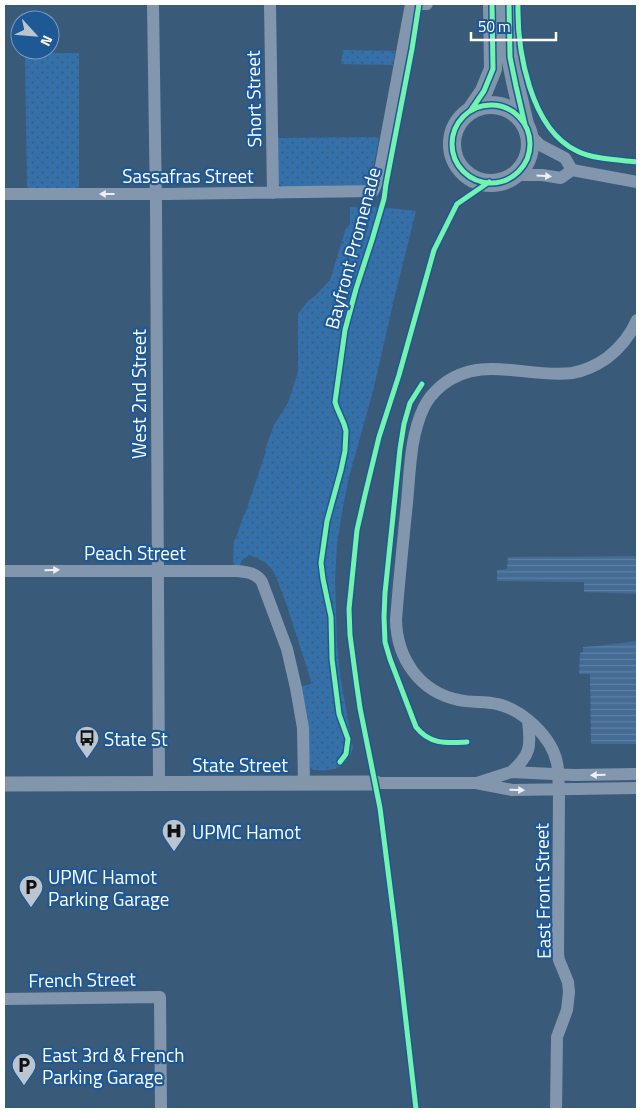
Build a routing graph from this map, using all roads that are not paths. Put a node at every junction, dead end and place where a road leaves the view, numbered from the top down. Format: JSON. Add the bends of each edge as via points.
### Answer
{"nodes":[{"id":1,"x":153,"y":4,"type":"edge"},
{"id":2,"x":270,"y":4,"type":"edge"},
{"id":3,"x":411,"y":4,"type":"edge"},
{"id":4,"x":427,"y":4,"type":"edge"},
{"id":5,"x":492,"y":4,"type":"edge"},
{"id":6,"x":509,"y":4,"type":"edge"},
{"id":7,"x":471,"y":110,"type":"junction"},
{"id":8,"x":527,"y":130,"type":"junction"},
{"id":9,"x":572,"y":170,"type":"junction"},
{"id":10,"x":513,"y":175,"type":"junction"},
{"id":11,"x":637,"y":182,"type":"edge"},
{"id":12,"x":273,"y":193,"type":"junction"},
{"id":13,"x":4,"y":194,"type":"edge"},
{"id":14,"x":156,"y":194,"type":"junction"},
{"id":15,"x":637,"y":320,"type":"edge"},
{"id":16,"x":4,"y":571,"type":"edge"},
{"id":17,"x":158,"y":571,"type":"junction"},
{"id":18,"x":528,"y":721,"type":"junction"},
{"id":19,"x":510,"y":772,"type":"junction"},
{"id":20,"x":637,"y":774,"type":"edge"},
{"id":21,"x":558,"y":775,"type":"junction"},
{"id":22,"x":376,"y":783,"type":"joint"},
{"id":23,"x":476,"y":783,"type":"junction"},
{"id":24,"x":4,"y":784,"type":"edge"},
{"id":25,"x":159,"y":784,"type":"junction"},
{"id":26,"x":304,"y":784,"type":"junction"},
{"id":27,"x":637,"y":788,"type":"edge"},
{"id":28,"x":559,"y":789,"type":"junction"},
{"id":29,"x":4,"y":999,"type":"edge"},
{"id":30,"x":161,"y":1109,"type":"edge"},
{"id":31,"x":556,"y":1109,"type":"edge"}],
"edges":[{"from":1,"to":14,"type":"street","name":"West 2nd Street"},
{"from":2,"to":12,"type":"street","name":"Short Street"},
{"from":3,"to":4,"type":"street"},
{"from":3,"to":12,"type":"street","name":"Sassafras Street","via":[[380,171],[373,192]]},
{"from":5,"to":7,"type":"highway","via":[[493,68],[484,91]]},
{"from":6,"to":8,"type":"highway","via":[[510,57]]},
{"from":7,"to":8,"type":"highway","via":[[481,106],[502,106],[520,118]]},
{"from":7,"to":10,"type":"highway","via":[[460,120],[453,134],[453,155],[457,164],[464,172],[483,182],[504,180]]},
{"from":8,"to":9,"type":"street","via":[[540,145],[565,158]]},
{"from":8,"to":10,"type":"highway","via":[[529,148],[526,159]]},
{"from":10,"to":9,"type":"street","one_way":true,"via":[[561,178]]},
{"from":9,"to":11,"type":"street"},
{"from":12,"to":14,"type":"street","name":"Sassafras Street"},
{"from":14,"to":13,"type":"street","name":"Sassafras Street","one_way":true},
{"from":14,"to":17,"type":"street","name":"West 2nd Street"},
{"from":15,"to":18,"type":"street","name":"East Front Street","via":[[613,354],[574,373],[482,369],[458,375],[434,392],[424,405],[417,423],[396,620],[403,656],[420,680],[448,698],[496,704],[519,713]]},
{"from":16,"to":17,"type":"street","name":"Peach Street","one_way":true},
{"from":17,"to":25,"type":"street","name":"West 2nd Street"},
{"from":17,"to":26,"type":"street","name":"Peach Street","via":[[243,572],[259,577],[287,649],[296,688],[303,728]]},
{"from":18,"to":19,"type":"street","via":[[528,750],[520,764]]},
{"from":18,"to":21,"type":"street","name":"East Front Street","via":[[550,745]]},
{"from":19,"to":21,"type":"street","name":"State Street"},
{"from":19,"to":23,"type":"street","name":"State Street"},
{"from":20,"to":21,"type":"street","name":"State Street","one_way":true},
{"from":21,"to":28,"type":"street","name":"East Front Street"},
{"from":22,"to":23,"type":"street","name":"State Street"},
{"from":22,"to":26,"type":"main road","name":"State Street"},
{"from":23,"to":28,"type":"street","name":"State Street","one_way":true,"via":[[512,790]]},
{"from":24,"to":25,"type":"main road","name":"State Street"},
{"from":25,"to":26,"type":"main road","name":"State Street"},
{"from":27,"to":28,"type":"street","name":"State Street"},
{"from":28,"to":31,"type":"street","name":"East Front Street","via":[[558,954],[569,992],[567,1010],[557,1038]]},
{"from":29,"to":30,"type":"street","name":"French Street","via":[[160,997]]}]}
